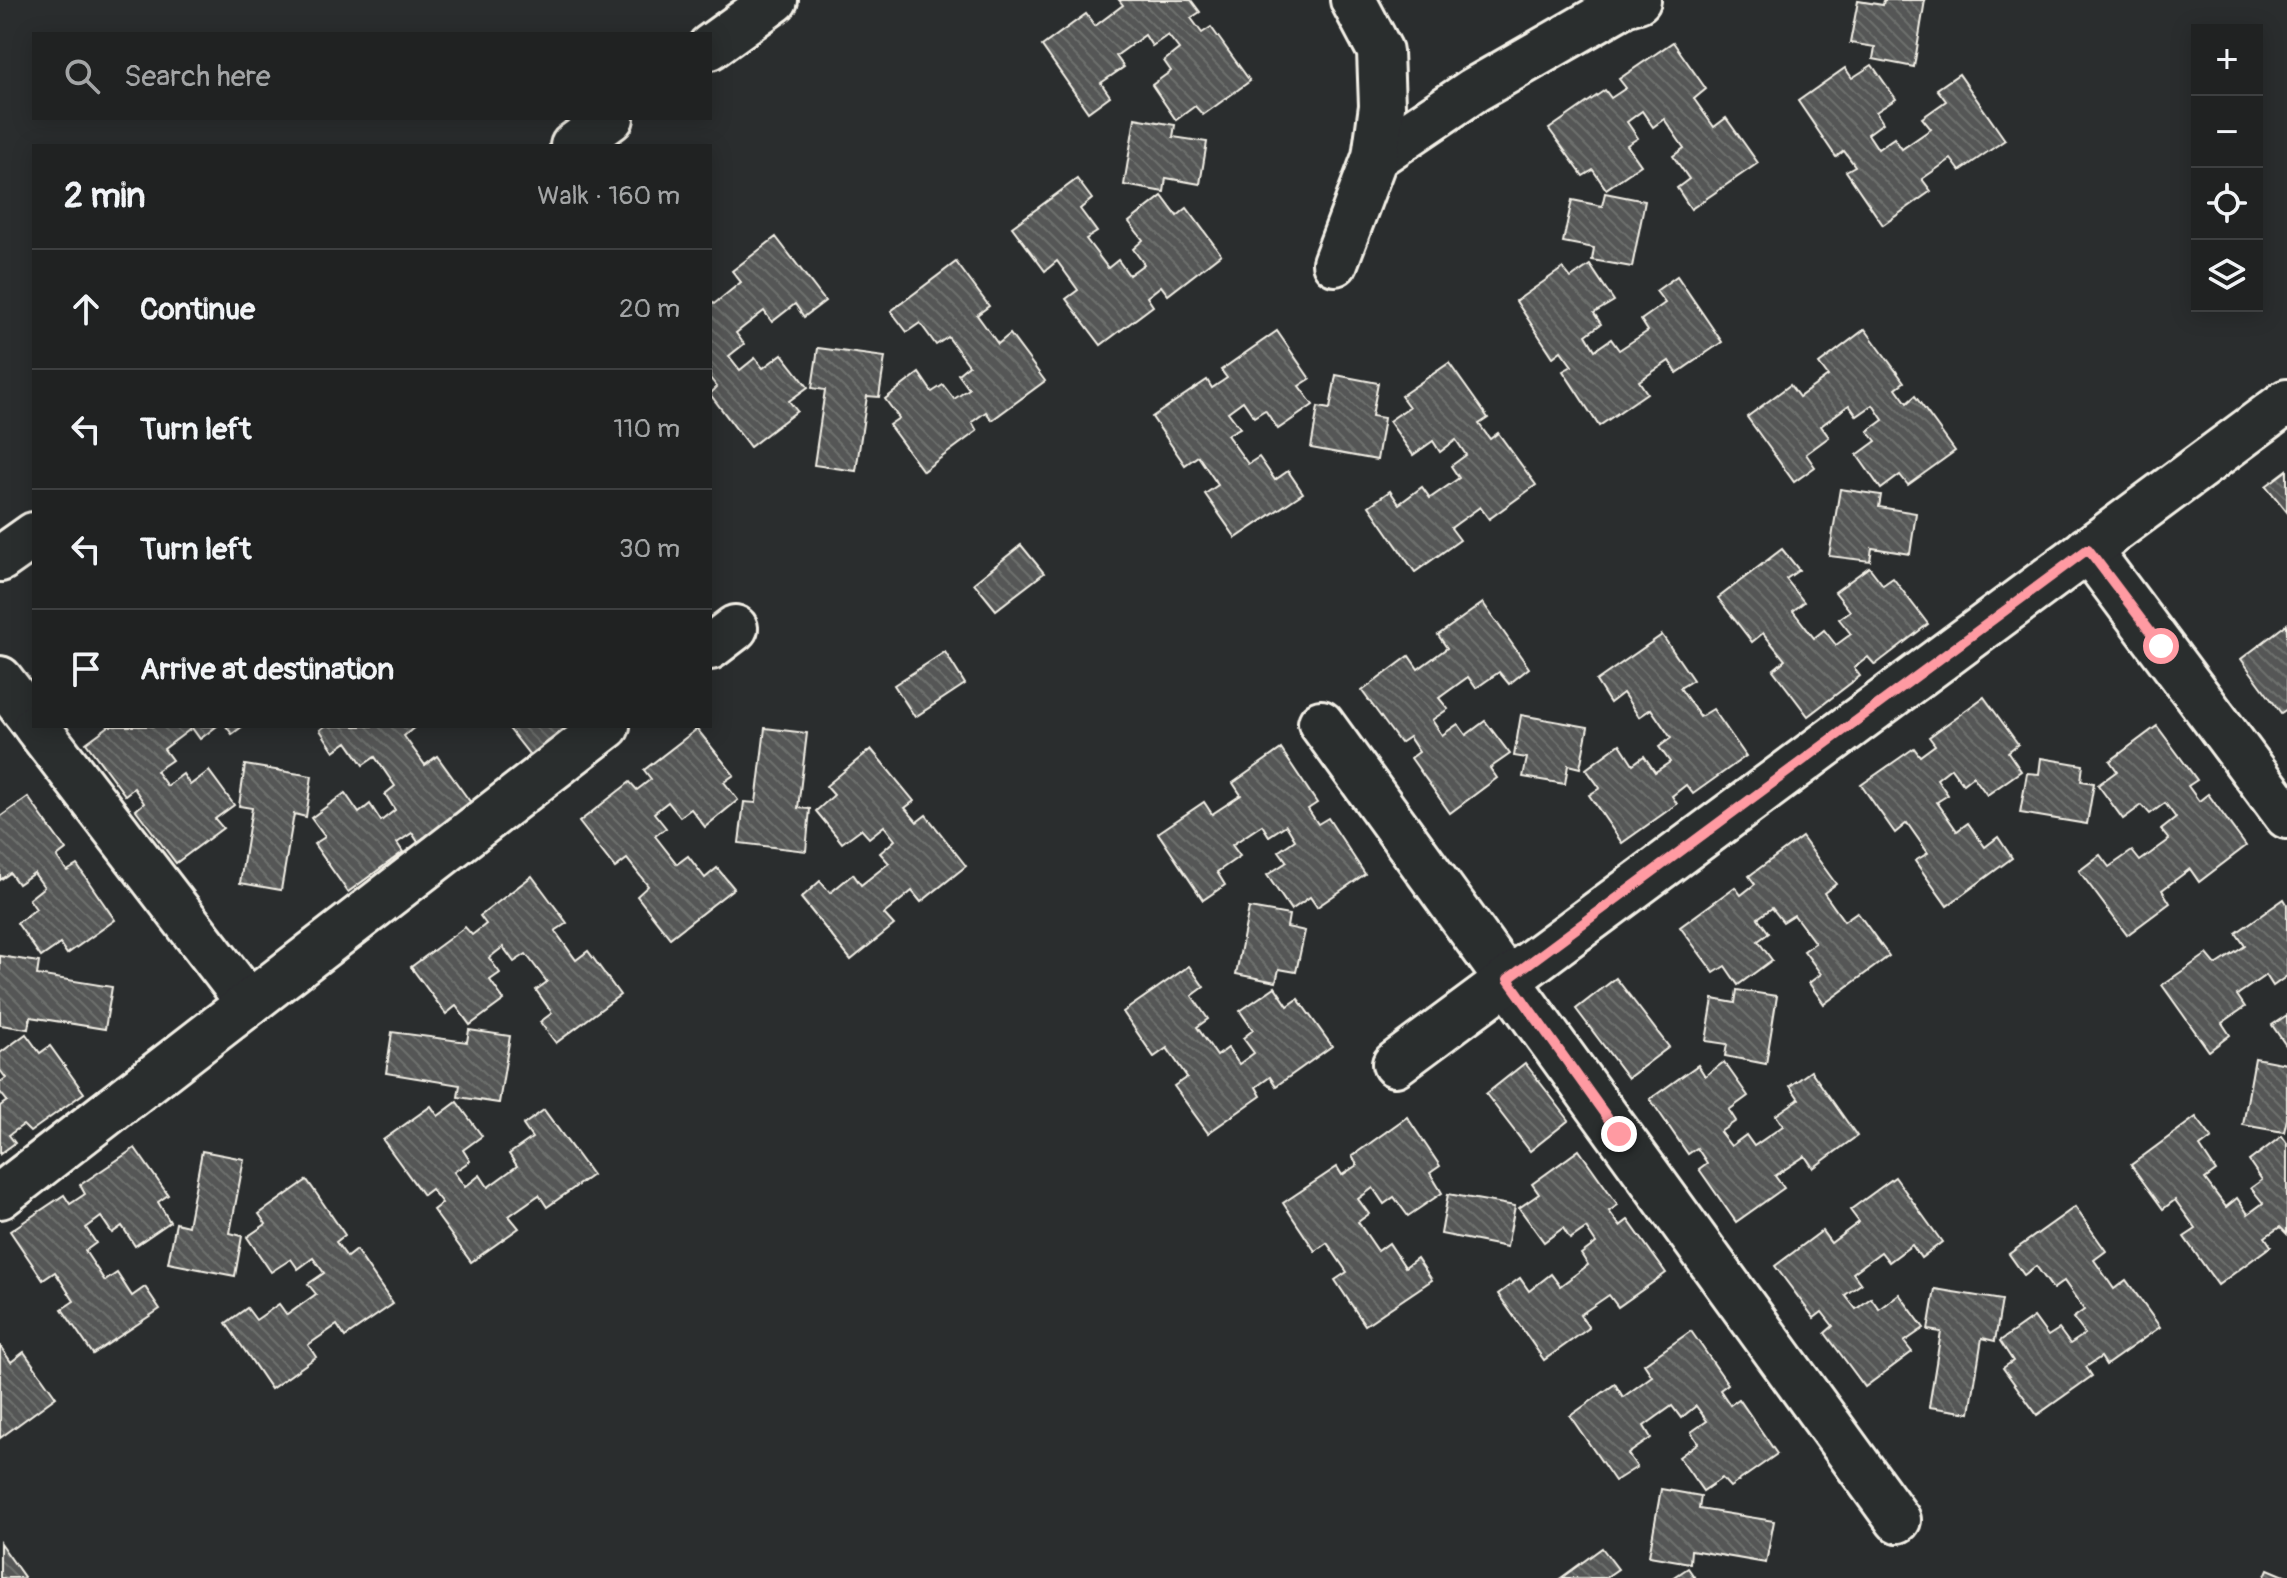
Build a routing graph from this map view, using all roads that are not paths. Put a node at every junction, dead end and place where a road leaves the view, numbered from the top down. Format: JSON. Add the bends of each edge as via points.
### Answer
{"nodes":[{"id":1,"x":775,"y":0,"type":"edge"},
{"id":2,"x":1353,"y":0,"type":"edge"},
{"id":3,"x":1638,"y":0,"type":"edge"},
{"id":4,"x":712,"y":46,"type":"edge"},
{"id":5,"x":608,"y":120,"type":"edge"},
{"id":6,"x":576,"y":144,"type":"edge"},
{"id":7,"x":1375,"y":157,"type":"junction"},
{"id":8,"x":1335,"y":263,"type":"dead end"},
{"id":9,"x":2287,"y":402,"type":"edge"},
{"id":10,"x":32,"y":536,"type":"edge"},
{"id":11,"x":2088,"y":549,"type":"junction"},
{"id":12,"x":0,"y":559,"type":"edge"},
{"id":13,"x":0,"y":679,"type":"edge"},
{"id":14,"x":32,"y":721,"type":"edge"},
{"id":15,"x":1321,"y":723,"type":"dead end"},
{"id":16,"x":37,"y":728,"type":"edge"},
{"id":17,"x":604,"y":728,"type":"edge"},
{"id":18,"x":2287,"y":816,"type":"edge"},
{"id":19,"x":1508,"y":979,"type":"junction"},
{"id":20,"x":249,"y":1003,"type":"junction"},
{"id":21,"x":1395,"y":1064,"type":"dead end"},
{"id":22,"x":0,"y":1196,"type":"edge"},
{"id":23,"x":1898,"y":1520,"type":"dead end"}],
"edges":[{"from":1,"to":4,"type":"street"},
{"from":2,"to":7,"type":"street","via":[[1380,51],[1382,106]]},
{"from":3,"to":7,"type":"street","via":[[1474,90]]},
{"from":5,"to":6,"type":"street"},
{"from":7,"to":8,"type":"street"},
{"from":9,"to":11,"type":"street"},
{"from":10,"to":12,"type":"street"},
{"from":11,"to":18,"type":"street"},
{"from":11,"to":19,"type":"street"},
{"from":13,"to":14,"type":"street"},
{"from":15,"to":19,"type":"street"},
{"from":16,"to":20,"type":"street"},
{"from":17,"to":20,"type":"street"},
{"from":19,"to":21,"type":"street"},
{"from":19,"to":23,"type":"street"},
{"from":20,"to":22,"type":"street"}]}
